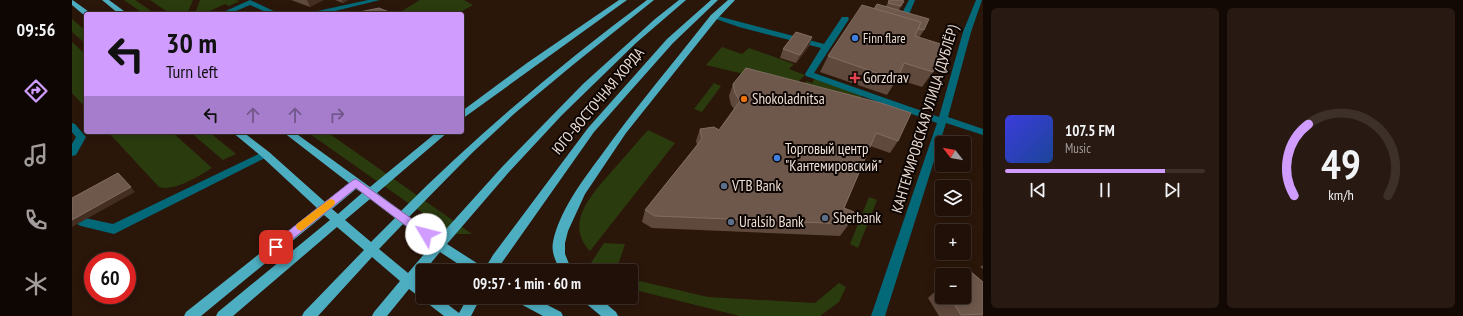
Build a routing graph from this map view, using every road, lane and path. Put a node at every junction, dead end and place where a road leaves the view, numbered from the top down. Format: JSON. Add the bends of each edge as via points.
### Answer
{"nodes":[{"id":1,"x":105,"y":0,"type":"edge"},
{"id":2,"x":377,"y":0,"type":"edge"},
{"id":3,"x":624,"y":0,"type":"edge"},
{"id":4,"x":651,"y":0,"type":"edge"},
{"id":5,"x":683,"y":0,"type":"edge"},
{"id":6,"x":715,"y":0,"type":"edge"},
{"id":7,"x":732,"y":0,"type":"edge"},
{"id":8,"x":912,"y":0,"type":"edge"},
{"id":9,"x":979,"y":0,"type":"edge"},
{"id":10,"x":72,"y":2,"type":"edge"},
{"id":11,"x":85,"y":12,"type":"edge"},
{"id":12,"x":121,"y":12,"type":"edge"},
{"id":13,"x":228,"y":12,"type":"edge"},
{"id":14,"x":272,"y":12,"type":"edge"},
{"id":15,"x":322,"y":12,"type":"edge"},
{"id":16,"x":905,"y":16,"type":"edge"},
{"id":17,"x":714,"y":17,"type":"junction"},
{"id":18,"x":845,"y":19,"type":"dead end"},
{"id":19,"x":826,"y":47,"type":"junction"},
{"id":20,"x":464,"y":115,"type":"edge"},
{"id":21,"x":943,"y":120,"type":"junction"},
{"id":22,"x":72,"y":126,"type":"edge"},
{"id":23,"x":983,"y":132,"type":"edge"},
{"id":24,"x":240,"y":134,"type":"edge"},
{"id":25,"x":291,"y":134,"type":"edge"},
{"id":26,"x":441,"y":134,"type":"edge"},
{"id":27,"x":72,"y":154,"type":"edge"},
{"id":28,"x":265,"y":154,"type":"junction"},
{"id":29,"x":356,"y":183,"type":"junction"},
{"id":30,"x":72,"y":208,"type":"edge"},
{"id":31,"x":324,"y":208,"type":"junction"},
{"id":32,"x":468,"y":264,"type":"edge"},
{"id":33,"x":494,"y":264,"type":"edge"},
{"id":34,"x":563,"y":264,"type":"edge"},
{"id":35,"x":416,"y":286,"type":"edge"},
{"id":36,"x":438,"y":304,"type":"edge"},
{"id":37,"x":471,"y":304,"type":"edge"},
{"id":38,"x":533,"y":304,"type":"edge"},
{"id":39,"x":596,"y":304,"type":"edge"},
{"id":40,"x":191,"y":316,"type":"edge"},
{"id":41,"x":223,"y":316,"type":"edge"},
{"id":42,"x":309,"y":316,"type":"edge"},
{"id":43,"x":379,"y":316,"type":"edge"},
{"id":44,"x":454,"y":316,"type":"edge"},
{"id":45,"x":464,"y":316,"type":"edge"},
{"id":46,"x":556,"y":316,"type":"edge"},
{"id":47,"x":611,"y":316,"type":"edge"},
{"id":48,"x":878,"y":316,"type":"edge"}],
"edges":[{"from":1,"to":12,"type":"main road"},
{"from":2,"to":15,"type":"street"},
{"from":3,"to":20,"type":"main road","via":[[530,65]]},
{"from":4,"to":42,"type":"main road","via":[[581,53],[493,128],[417,202]]},
{"from":5,"to":43,"type":"main road","via":[[624,50],[542,129],[458,222]]},
{"from":6,"to":33,"type":"main road","name":"ЮГО-ВОСТОЧНАЯ ХОРДА","via":[[670,41],[591,130]]},
{"from":7,"to":17,"type":"main road"},
{"from":8,"to":16,"type":"street"},
{"from":9,"to":21,"type":"street","name":"КАНТЕМИРОВСКАЯ УЛИЦА (ДУБЛЁР)","via":[[967,32]]},
{"from":10,"to":11,"type":"main road"},
{"from":13,"to":14,"type":"street","via":[[250,2]]},
{"from":17,"to":19,"type":"street"},
{"from":17,"to":34,"type":"main road","via":[[623,131],[580,192],[559,243],[559,254]]},
{"from":18,"to":19,"type":"street"},
{"from":19,"to":21,"type":"street","via":[[807,76]]},
{"from":21,"to":23,"type":"street"},
{"from":21,"to":48,"type":"street","name":"КАНТЕМИРОВСКАЯ УЛИЦА (ДУБЛЁР)"},
{"from":22,"to":27,"type":"street","via":[[81,137]]},
{"from":24,"to":28,"type":"main road"},
{"from":25,"to":29,"type":"main road"},
{"from":26,"to":41,"type":"main road"},
{"from":28,"to":30,"type":"street","via":[[114,229],[81,222]]},
{"from":28,"to":31,"type":"main road"},
{"from":29,"to":31,"type":"main road"},
{"from":29,"to":32,"type":"main road"},
{"from":31,"to":35,"type":"main road"},
{"from":31,"to":40,"type":"main road"},
{"from":36,"to":44,"type":"main road"},
{"from":37,"to":45,"type":"main road"},
{"from":38,"to":46,"type":"main road"},
{"from":39,"to":47,"type":"main road"}]}
